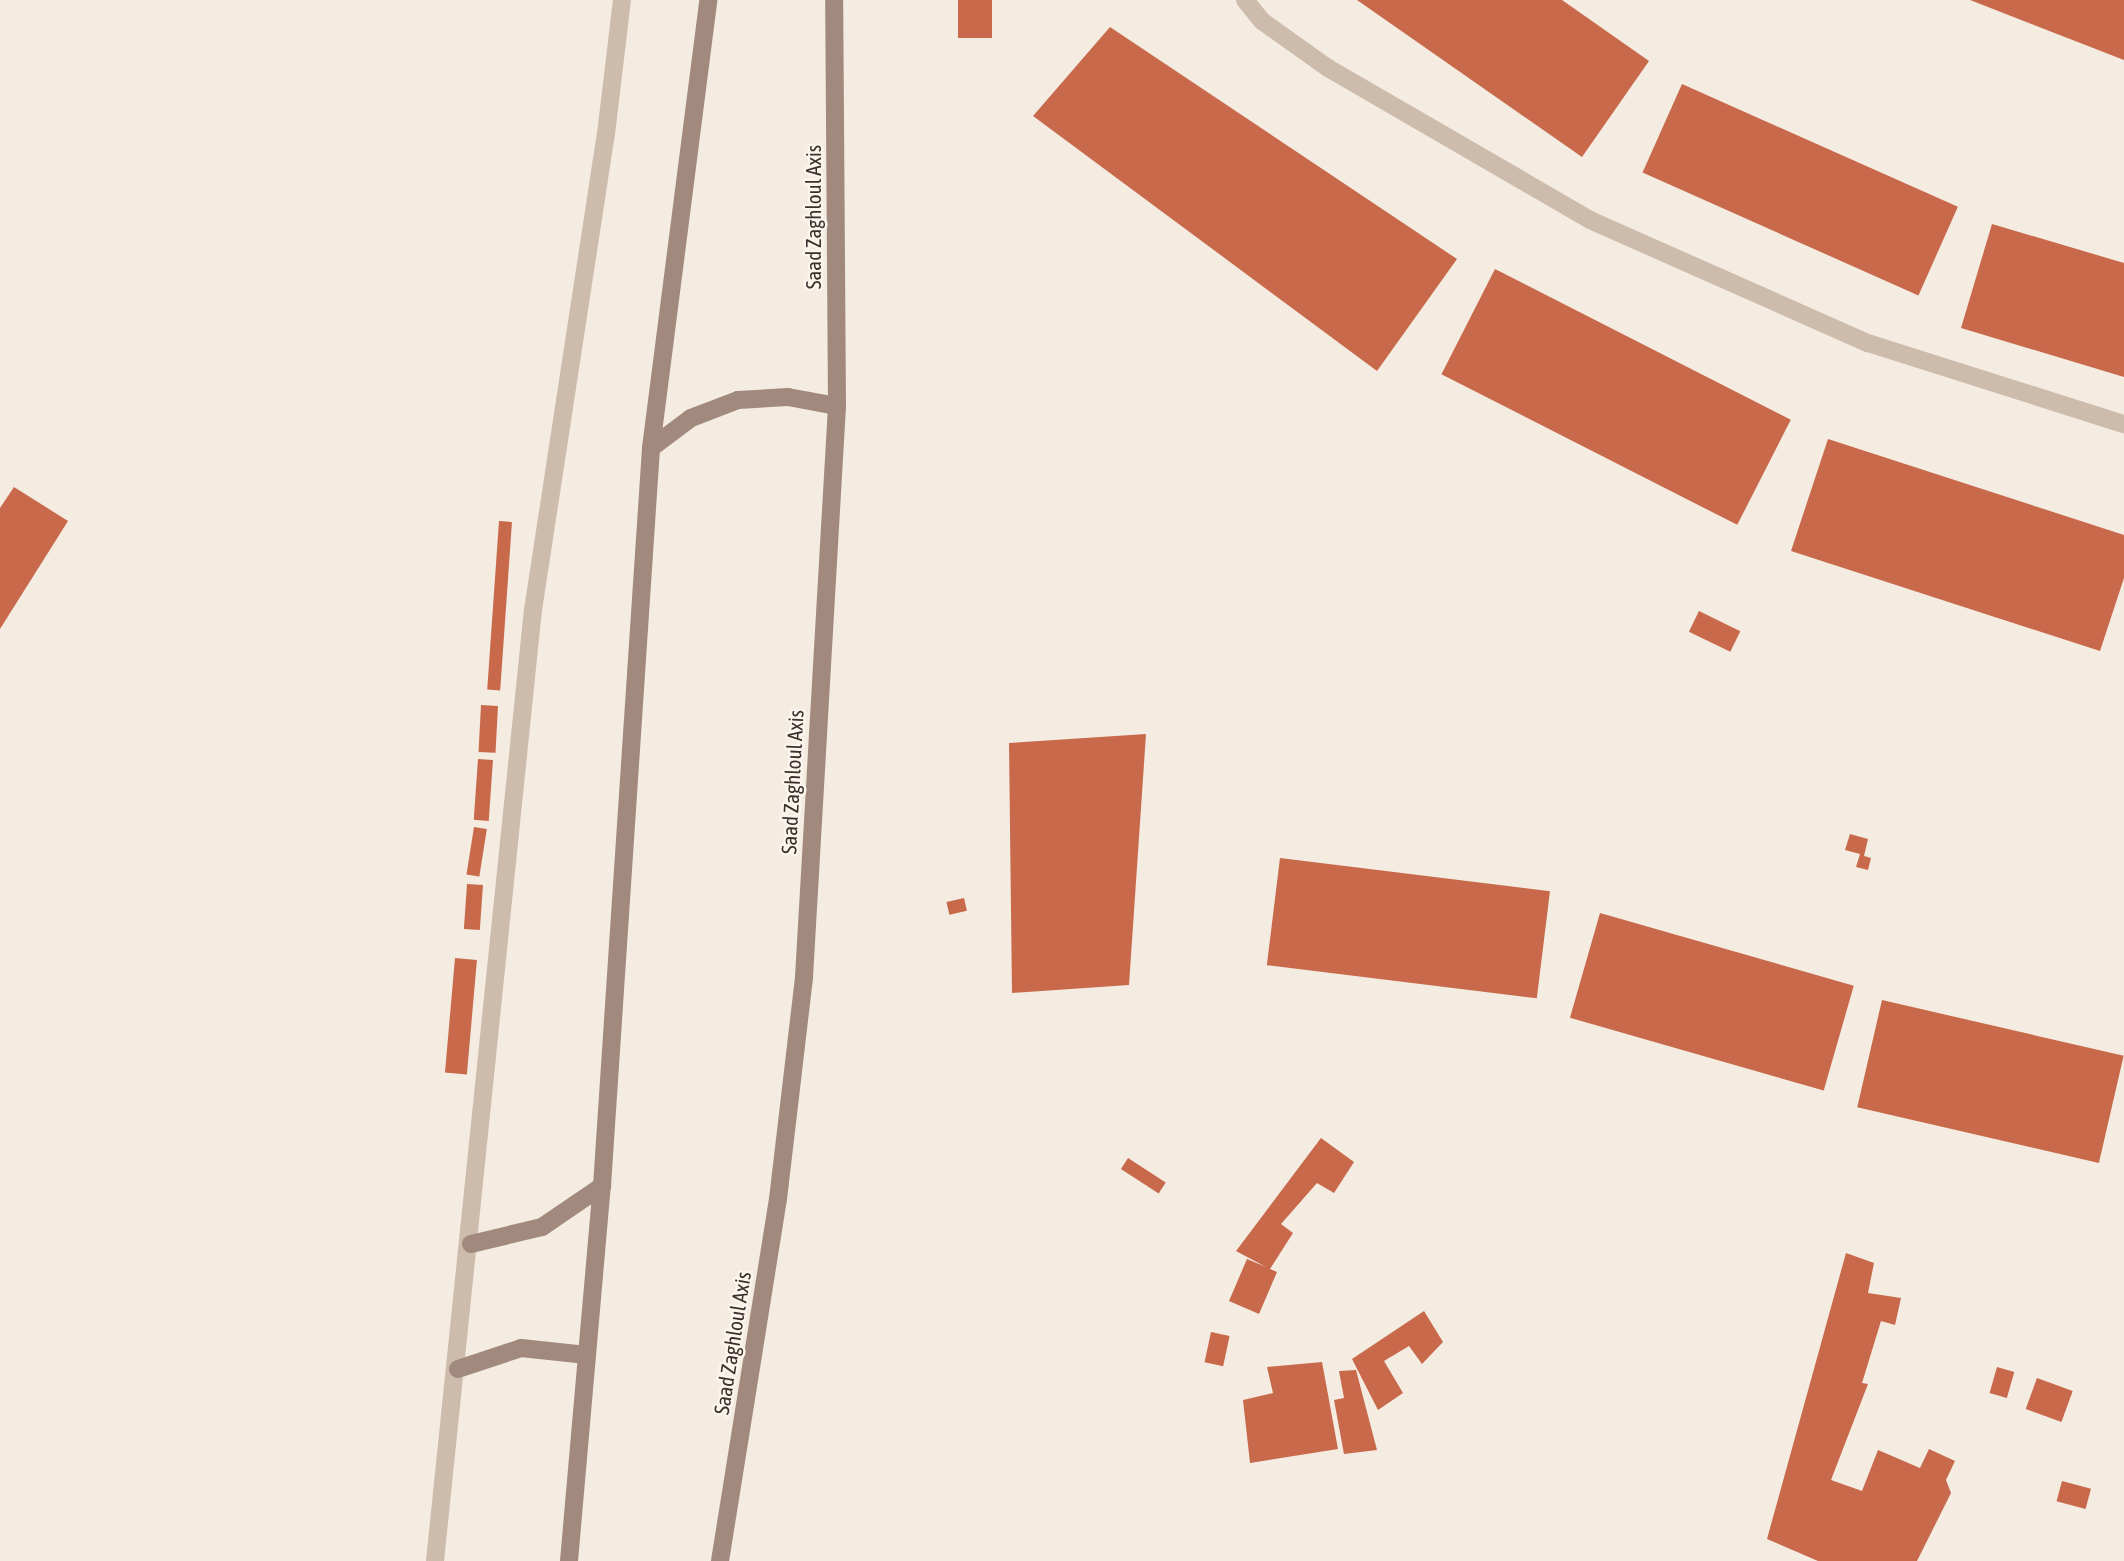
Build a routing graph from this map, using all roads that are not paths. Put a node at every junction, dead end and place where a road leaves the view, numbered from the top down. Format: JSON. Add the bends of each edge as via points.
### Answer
{"nodes":[{"id":1,"x":622,"y":0,"type":"edge"},
{"id":2,"x":708,"y":0,"type":"edge"},
{"id":3,"x":834,"y":0,"type":"edge"},
{"id":4,"x":1245,"y":0,"type":"edge"},
{"id":5,"x":837,"y":406,"type":"junction"},
{"id":6,"x":2124,"y":424,"type":"edge"},
{"id":7,"x":651,"y":448,"type":"junction"},
{"id":8,"x":602,"y":1186,"type":"junction"},
{"id":9,"x":471,"y":1244,"type":"junction"},
{"id":10,"x":587,"y":1355,"type":"junction"},
{"id":11,"x":458,"y":1369,"type":"junction"},
{"id":12,"x":435,"y":1561,"type":"edge"},
{"id":13,"x":569,"y":1561,"type":"edge"},
{"id":14,"x":720,"y":1561,"type":"edge"}],
"edges":[{"from":1,"to":9,"type":"street","via":[[606,134],[533,610]]},
{"from":2,"to":7,"type":"main road"},
{"from":3,"to":5,"type":"main road","name":"Saad Zaghloul Axis"},
{"from":4,"to":6,"type":"street","via":[[1262,21],[1328,68],[1590,220],[1868,343]]},
{"from":5,"to":7,"type":"main road","via":[[788,397],[738,400],[691,418]]},
{"from":5,"to":14,"type":"main road","name":"Saad Zaghloul Axis","via":[[804,977],[778,1199]]},
{"from":7,"to":8,"type":"main road"},
{"from":8,"to":9,"type":"main road","via":[[542,1227]]},
{"from":8,"to":10,"type":"main road"},
{"from":9,"to":11,"type":"street"},
{"from":10,"to":11,"type":"main road","via":[[521,1348]]},
{"from":10,"to":13,"type":"main road"},
{"from":11,"to":12,"type":"street"}]}
